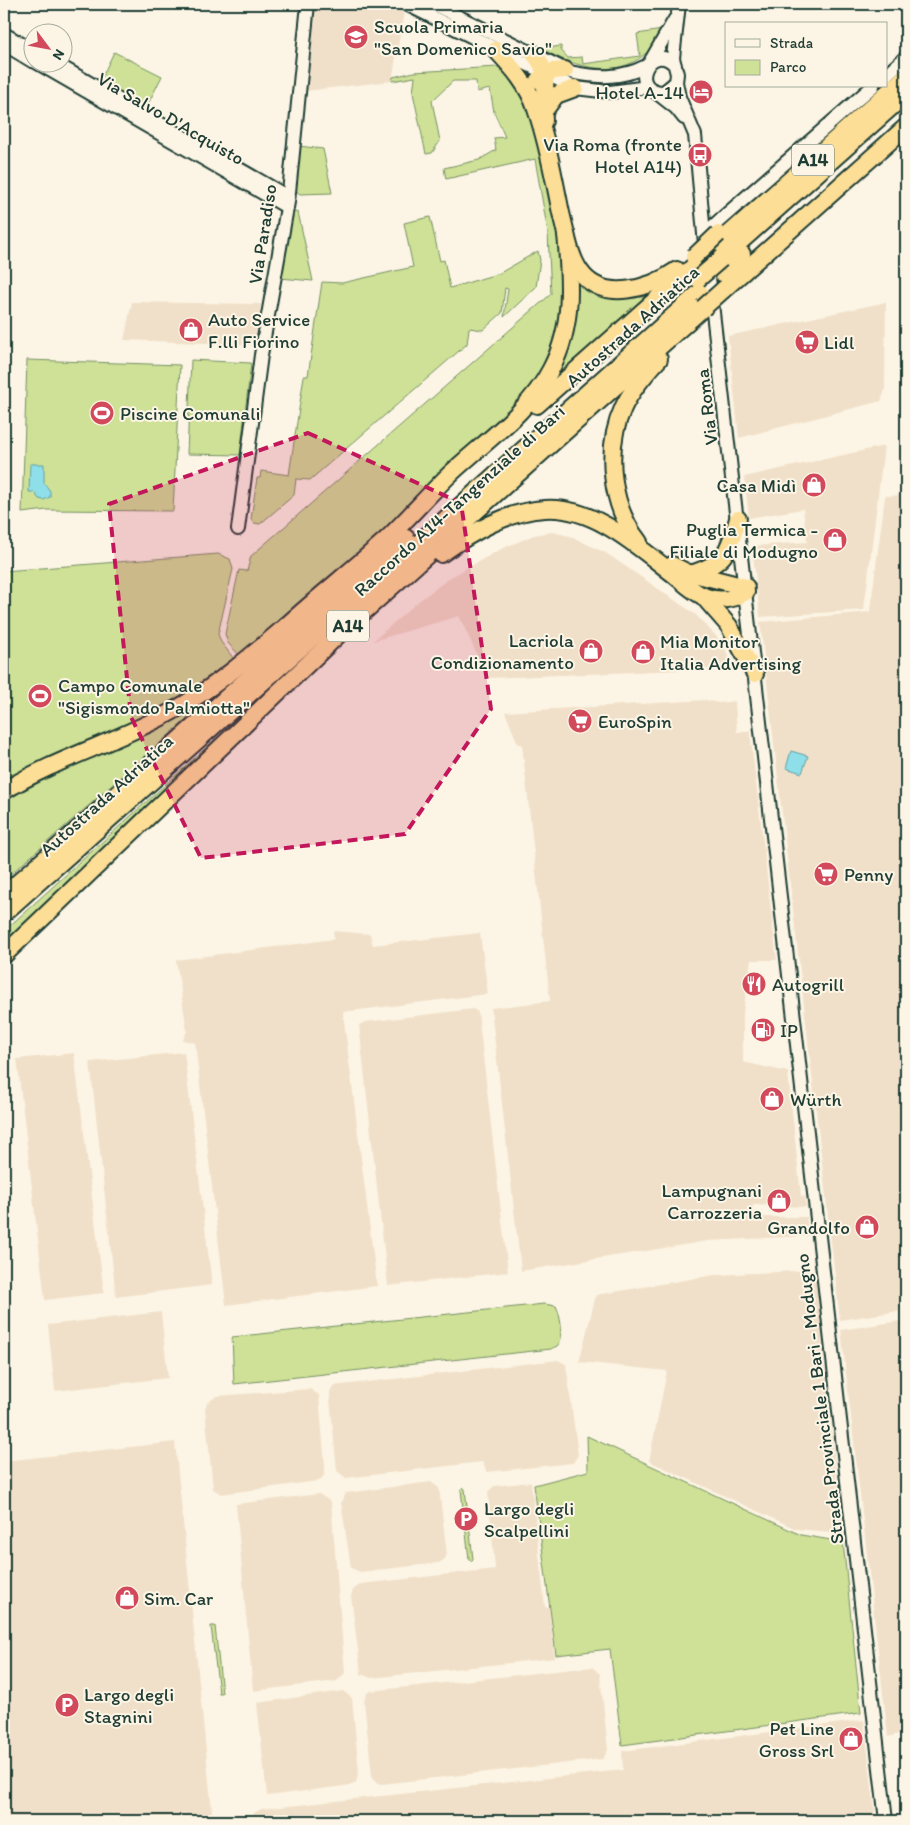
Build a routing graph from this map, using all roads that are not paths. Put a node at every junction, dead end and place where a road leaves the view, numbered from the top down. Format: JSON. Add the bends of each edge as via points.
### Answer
{"nodes":[{"id":1,"x":308,"y":4,"type":"edge"},
{"id":2,"x":406,"y":4,"type":"edge"},
{"id":3,"x":433,"y":4,"type":"edge"},
{"id":4,"x":679,"y":7,"type":"edge"},
{"id":5,"x":4,"y":34,"type":"edge"},
{"id":6,"x":4,"y":44,"type":"edge"},
{"id":7,"x":22,"y":44,"type":"edge"},
{"id":8,"x":496,"y":50,"type":"junction"},
{"id":9,"x":534,"y":54,"type":"junction"},
{"id":10,"x":22,"y":55,"type":"edge"},
{"id":11,"x":906,"y":57,"type":"edge"},
{"id":12,"x":648,"y":64,"type":"junction"},
{"id":13,"x":675,"y":65,"type":"junction"},
{"id":14,"x":565,"y":70,"type":"junction"},
{"id":15,"x":52,"y":72,"type":"edge"},
{"id":16,"x":71,"y":72,"type":"edge"},
{"id":17,"x":888,"y":73,"type":"edge"},
{"id":18,"x":546,"y":74,"type":"junction"},
{"id":19,"x":906,"y":76,"type":"edge"},
{"id":20,"x":676,"y":82,"type":"junction"},
{"id":21,"x":575,"y":88,"type":"junction"},
{"id":22,"x":650,"y":88,"type":"junction"},
{"id":23,"x":872,"y":88,"type":"edge"},
{"id":24,"x":906,"y":94,"type":"edge"},
{"id":25,"x":532,"y":98,"type":"junction"},
{"id":26,"x":906,"y":108,"type":"edge"},
{"id":27,"x":543,"y":115,"type":"junction"},
{"id":28,"x":906,"y":127,"type":"edge"},
{"id":29,"x":695,"y":135,"type":"junction"},
{"id":30,"x":545,"y":141,"type":"junction"},
{"id":31,"x":288,"y":202,"type":"junction"},
{"id":32,"x":566,"y":233,"type":"junction"},
{"id":33,"x":717,"y":249,"type":"junction"},
{"id":34,"x":696,"y":273,"type":"junction"},
{"id":35,"x":703,"y":312,"type":"junction"},
{"id":36,"x":738,"y":519,"type":"junction"},
{"id":37,"x":238,"y":529,"type":"dead end"},
{"id":38,"x":388,"y":538,"type":"junction"},
{"id":39,"x":694,"y":573,"type":"junction"},
{"id":40,"x":746,"y":589,"type":"junction"},
{"id":41,"x":702,"y":596,"type":"junction"},
{"id":42,"x":339,"y":634,"type":"junction"},
{"id":43,"x":755,"y":674,"type":"junction"},
{"id":44,"x":4,"y":791,"type":"edge"},
{"id":45,"x":4,"y":895,"type":"edge"},
{"id":46,"x":4,"y":914,"type":"edge"},
{"id":47,"x":4,"y":955,"type":"edge"},
{"id":48,"x":886,"y":1821,"type":"edge"}],
"edges":[{"from":1,"to":31,"type":"street","name":"Via Paradiso"},
{"from":2,"to":8,"type":"street"},
{"from":3,"to":9,"type":"street"},
{"from":4,"to":12,"type":"street"},
{"from":4,"to":13,"type":"street"},
{"from":5,"to":7,"type":"street"},
{"from":6,"to":10,"type":"street","name":"Via Salvo D'Acquisto"},
{"from":8,"to":18,"type":"street"},
{"from":8,"to":25,"type":"highway"},
{"from":9,"to":14,"type":"street"},
{"from":9,"to":18,"type":"highway"},
{"from":11,"to":17,"type":"street"},
{"from":12,"to":13,"type":"street","via":[[660,58]]},
{"from":12,"to":14,"type":"street","via":[[632,74],[612,76],[592,77]]},
{"from":12,"to":22,"type":"street","via":[[644,77]]},
{"from":13,"to":20,"type":"street"},
{"from":14,"to":18,"type":"highway"},
{"from":15,"to":31,"type":"street","name":"Via Salvo D'Acquisto"},
{"from":16,"to":31,"type":"street","name":"Via Salvo D'Acquisto"},
{"from":18,"to":21,"type":"street"},
{"from":18,"to":25,"type":"highway","via":[[536,82]]},
{"from":18,"to":27,"type":"highway"},
{"from":19,"to":33,"type":"highway","name":"Raccordo A14-Tangenziale di Bari","number":"A14"},
{"from":20,"to":22,"type":"street","via":[[664,92]]},
{"from":20,"to":29,"type":"street"},
{"from":21,"to":22,"type":"street","via":[[610,92]]},
{"from":21,"to":27,"type":"highway","via":[[556,95]]},
{"from":22,"to":29,"type":"street","via":[[676,108]]},
{"from":23,"to":33,"type":"street"},
{"from":24,"to":33,"type":"highway","name":"Autostrada Adriatica","number":"A14"},
{"from":25,"to":30,"type":"highway"},
{"from":26,"to":33,"type":"highway","name":"Autostrada Adriatica","number":"A14"},
{"from":27,"to":30,"type":"highway"},
{"from":28,"to":35,"type":"highway","name":"Raccordo A14-Tangenziale di Bari","number":"A14","bridge":true},
{"from":29,"to":33,"type":"street","name":"Via Roma"},
{"from":30,"to":32,"type":"highway"},
{"from":31,"to":37,"type":"street","name":"Via Paradiso","via":[[261,354]]},
{"from":32,"to":34,"type":"highway","via":[[581,272],[591,282],[605,288],[620,290],[648,286],[675,272]]},
{"from":32,"to":38,"type":"highway","via":[[570,283],[568,318],[560,349],[544,383],[525,406],[447,477]]},
{"from":33,"to":34,"type":"highway","name":"Raccordo A14-Tangenziale di Bari","number":"A14"},
{"from":33,"to":34,"type":"highway","name":"Autostrada Adriatica","number":"A14"},
{"from":33,"to":36,"type":"street","name":"Via Roma"},
{"from":34,"to":38,"type":"highway","name":"Raccordo A14-Tangenziale di Bari","number":"A14"},
{"from":34,"to":45,"type":"highway","name":"Autostrada Adriatica","number":"A14"},
{"from":34,"to":46,"type":"highway","name":"Autostrada Adriatica","number":"A14"},
{"from":35,"to":39,"type":"highway","via":[[630,395],[615,434],[612,464],[614,487],[632,534],[653,554]]},
{"from":35,"to":42,"type":"highway","name":"Raccordo A14-Tangenziale di Bari","number":"A14"},
{"from":36,"to":39,"type":"highway","via":[[727,552],[715,565]]},
{"from":36,"to":40,"type":"street","name":"Via Roma"},
{"from":38,"to":44,"type":"highway","via":[[266,642],[191,700],[140,728],[39,771]]},
{"from":39,"to":40,"type":"highway"},
{"from":40,"to":41,"type":"highway","via":[[728,600]]},
{"from":40,"to":43,"type":"street","name":"Via Roma"},
{"from":41,"to":42,"type":"highway","via":[[619,532],[558,509],[531,510],[502,520],[455,544],[365,618]]},
{"from":41,"to":43,"type":"highway","via":[[729,626]]},
{"from":42,"to":47,"type":"highway","name":"Raccordo A14-Tangenziale di Bari","number":"A14"},
{"from":43,"to":48,"type":"street","name":"Strada Provinciale 1 Bari - Modugno"}]}
